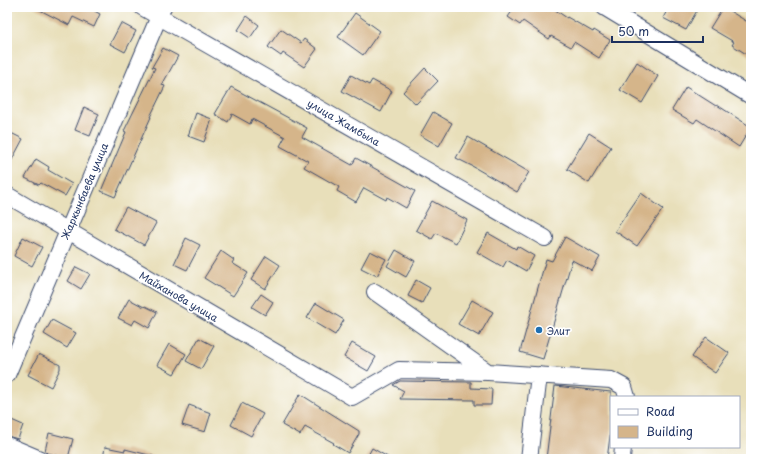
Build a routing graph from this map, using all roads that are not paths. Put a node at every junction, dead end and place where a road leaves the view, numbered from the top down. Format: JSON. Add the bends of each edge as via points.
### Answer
{"nodes":[{"id":1,"x":142,"y":7,"type":"edge"},
{"id":2,"x":604,"y":7,"type":"edge"},
{"id":3,"x":161,"y":12,"type":"edge"},
{"id":4,"x":624,"y":12,"type":"edge"},
{"id":5,"x":751,"y":96,"type":"edge"},
{"id":6,"x":7,"y":195,"type":"edge"},
{"id":7,"x":68,"y":230,"type":"junction"},
{"id":8,"x":545,"y":238,"type":"dead end"},
{"id":9,"x":375,"y":292,"type":"dead end"},
{"id":10,"x":488,"y":372,"type":"junction"},
{"id":11,"x":7,"y":375,"type":"edge"},
{"id":12,"x":539,"y":375,"type":"junction"},
{"id":13,"x":626,"y":396,"type":"edge"},
{"id":14,"x":7,"y":445,"type":"edge"},
{"id":15,"x":623,"y":448,"type":"edge"},
{"id":16,"x":40,"y":459,"type":"edge"},
{"id":17,"x":529,"y":459,"type":"edge"},
{"id":18,"x":622,"y":459,"type":"edge"}],
"edges":[{"from":1,"to":3,"type":"street","name":"улица Жамбыла"},
{"from":2,"to":4,"type":"street"},
{"from":3,"to":7,"type":"street","name":"Жаркынбаева улица"},
{"from":3,"to":8,"type":"street","name":"улица Жамбыла"},
{"from":4,"to":5,"type":"street"},
{"from":6,"to":7,"type":"street","name":"Майханова улица"},
{"from":7,"to":10,"type":"street","name":"Майханова улица","via":[[352,397],[399,370]]},
{"from":7,"to":11,"type":"street","name":"Жаркынбаева улица"},
{"from":9,"to":10,"type":"street"},
{"from":10,"to":12,"type":"street"},
{"from":12,"to":13,"type":"street","via":[[611,380],[624,387]]},
{"from":12,"to":17,"type":"street"},
{"from":14,"to":16,"type":"street"},
{"from":15,"to":18,"type":"street"}]}
